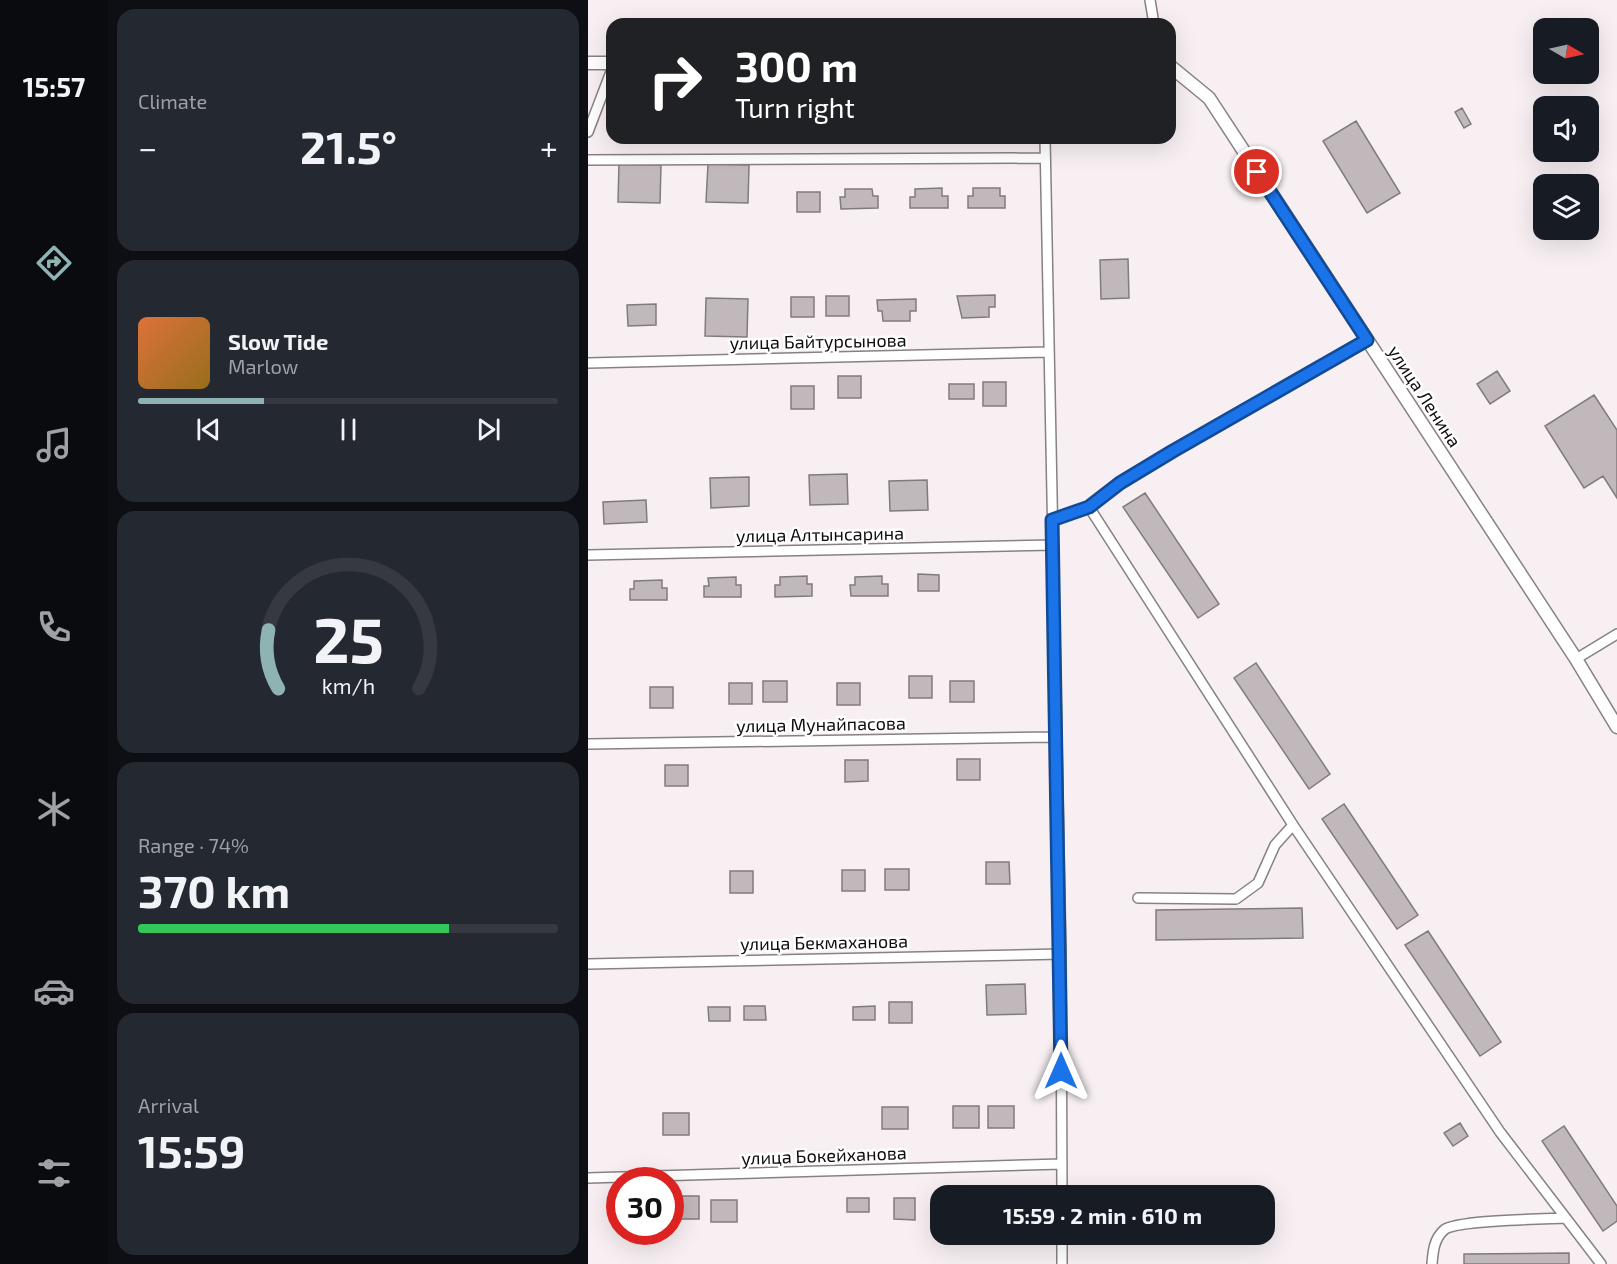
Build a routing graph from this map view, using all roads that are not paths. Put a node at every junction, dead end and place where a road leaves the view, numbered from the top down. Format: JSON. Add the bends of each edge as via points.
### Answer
{"nodes":[{"id":1,"x":1150,"y":0,"type":"edge"},
{"id":2,"x":1153,"y":18,"type":"edge"},
{"id":3,"x":588,"y":63,"type":"edge"},
{"id":4,"x":606,"y":63,"type":"edge"},
{"id":5,"x":1176,"y":71,"type":"edge"},
{"id":6,"x":606,"y":85,"type":"edge"},
{"id":7,"x":588,"y":132,"type":"edge"},
{"id":8,"x":1045,"y":144,"type":"edge"},
{"id":9,"x":1045,"y":158,"type":"junction"},
{"id":10,"x":588,"y":160,"type":"edge"},
{"id":11,"x":1367,"y":340,"type":"junction"},
{"id":12,"x":1049,"y":352,"type":"junction"},
{"id":13,"x":588,"y":363,"type":"edge"},
{"id":14,"x":1089,"y":507,"type":"junction"},
{"id":15,"x":1052,"y":520,"type":"junction"},
{"id":16,"x":1052,"y":545,"type":"junction"},
{"id":17,"x":588,"y":555,"type":"edge"},
{"id":18,"x":1617,"y":634,"type":"edge"},
{"id":19,"x":1576,"y":659,"type":"junction"},
{"id":20,"x":1617,"y":727,"type":"edge"},
{"id":21,"x":1055,"y":737,"type":"junction"},
{"id":22,"x":588,"y":744,"type":"edge"},
{"id":23,"x":1293,"y":825,"type":"junction"},
{"id":24,"x":1138,"y":898,"type":"dead end"},
{"id":25,"x":1061,"y":954,"type":"junction"},
{"id":26,"x":588,"y":964,"type":"edge"},
{"id":27,"x":1062,"y":1164,"type":"junction"},
{"id":28,"x":588,"y":1178,"type":"edge"},
{"id":29,"x":1062,"y":1185,"type":"edge"},
{"id":30,"x":1566,"y":1218,"type":"junction"},
{"id":31,"x":1062,"y":1245,"type":"edge"},
{"id":32,"x":1062,"y":1264,"type":"edge"},
{"id":33,"x":1432,"y":1264,"type":"edge"},
{"id":34,"x":1601,"y":1264,"type":"edge"}],
"edges":[{"from":1,"to":2,"type":"street"},
{"from":3,"to":4,"type":"street"},
{"from":5,"to":11,"type":"street","name":"улица Ленина","via":[[1209,98]]},
{"from":6,"to":7,"type":"street"},
{"from":8,"to":9,"type":"street"},
{"from":9,"to":10,"type":"street"},
{"from":9,"to":12,"type":"street"},
{"from":11,"to":14,"type":"street","via":[[1173,451]]},
{"from":11,"to":19,"type":"street","name":"улица Ленина"},
{"from":12,"to":13,"type":"street","name":"улица Байтурсынова"},
{"from":12,"to":15,"type":"street"},
{"from":14,"to":15,"type":"street"},
{"from":14,"to":23,"type":"street"},
{"from":15,"to":16,"type":"street"},
{"from":16,"to":17,"type":"street","name":"улица Алтынсарина"},
{"from":16,"to":21,"type":"street"},
{"from":18,"to":19,"type":"street"},
{"from":19,"to":20,"type":"street","name":"улица Ленина"},
{"from":21,"to":22,"type":"street","name":"улица Мунайпасова"},
{"from":21,"to":25,"type":"street"},
{"from":23,"to":24,"type":"street","via":[[1275,845],[1258,883],[1236,899]]},
{"from":23,"to":30,"type":"street","via":[[1500,1132]]},
{"from":25,"to":26,"type":"street","name":"улица Бекмаханова"},
{"from":25,"to":27,"type":"street"},
{"from":27,"to":28,"type":"street","name":"улица Бокейханова"},
{"from":27,"to":29,"type":"street"},
{"from":30,"to":33,"type":"street","via":[[1446,1227],[1433,1250]]},
{"from":30,"to":34,"type":"street"},
{"from":31,"to":32,"type":"street"}]}
